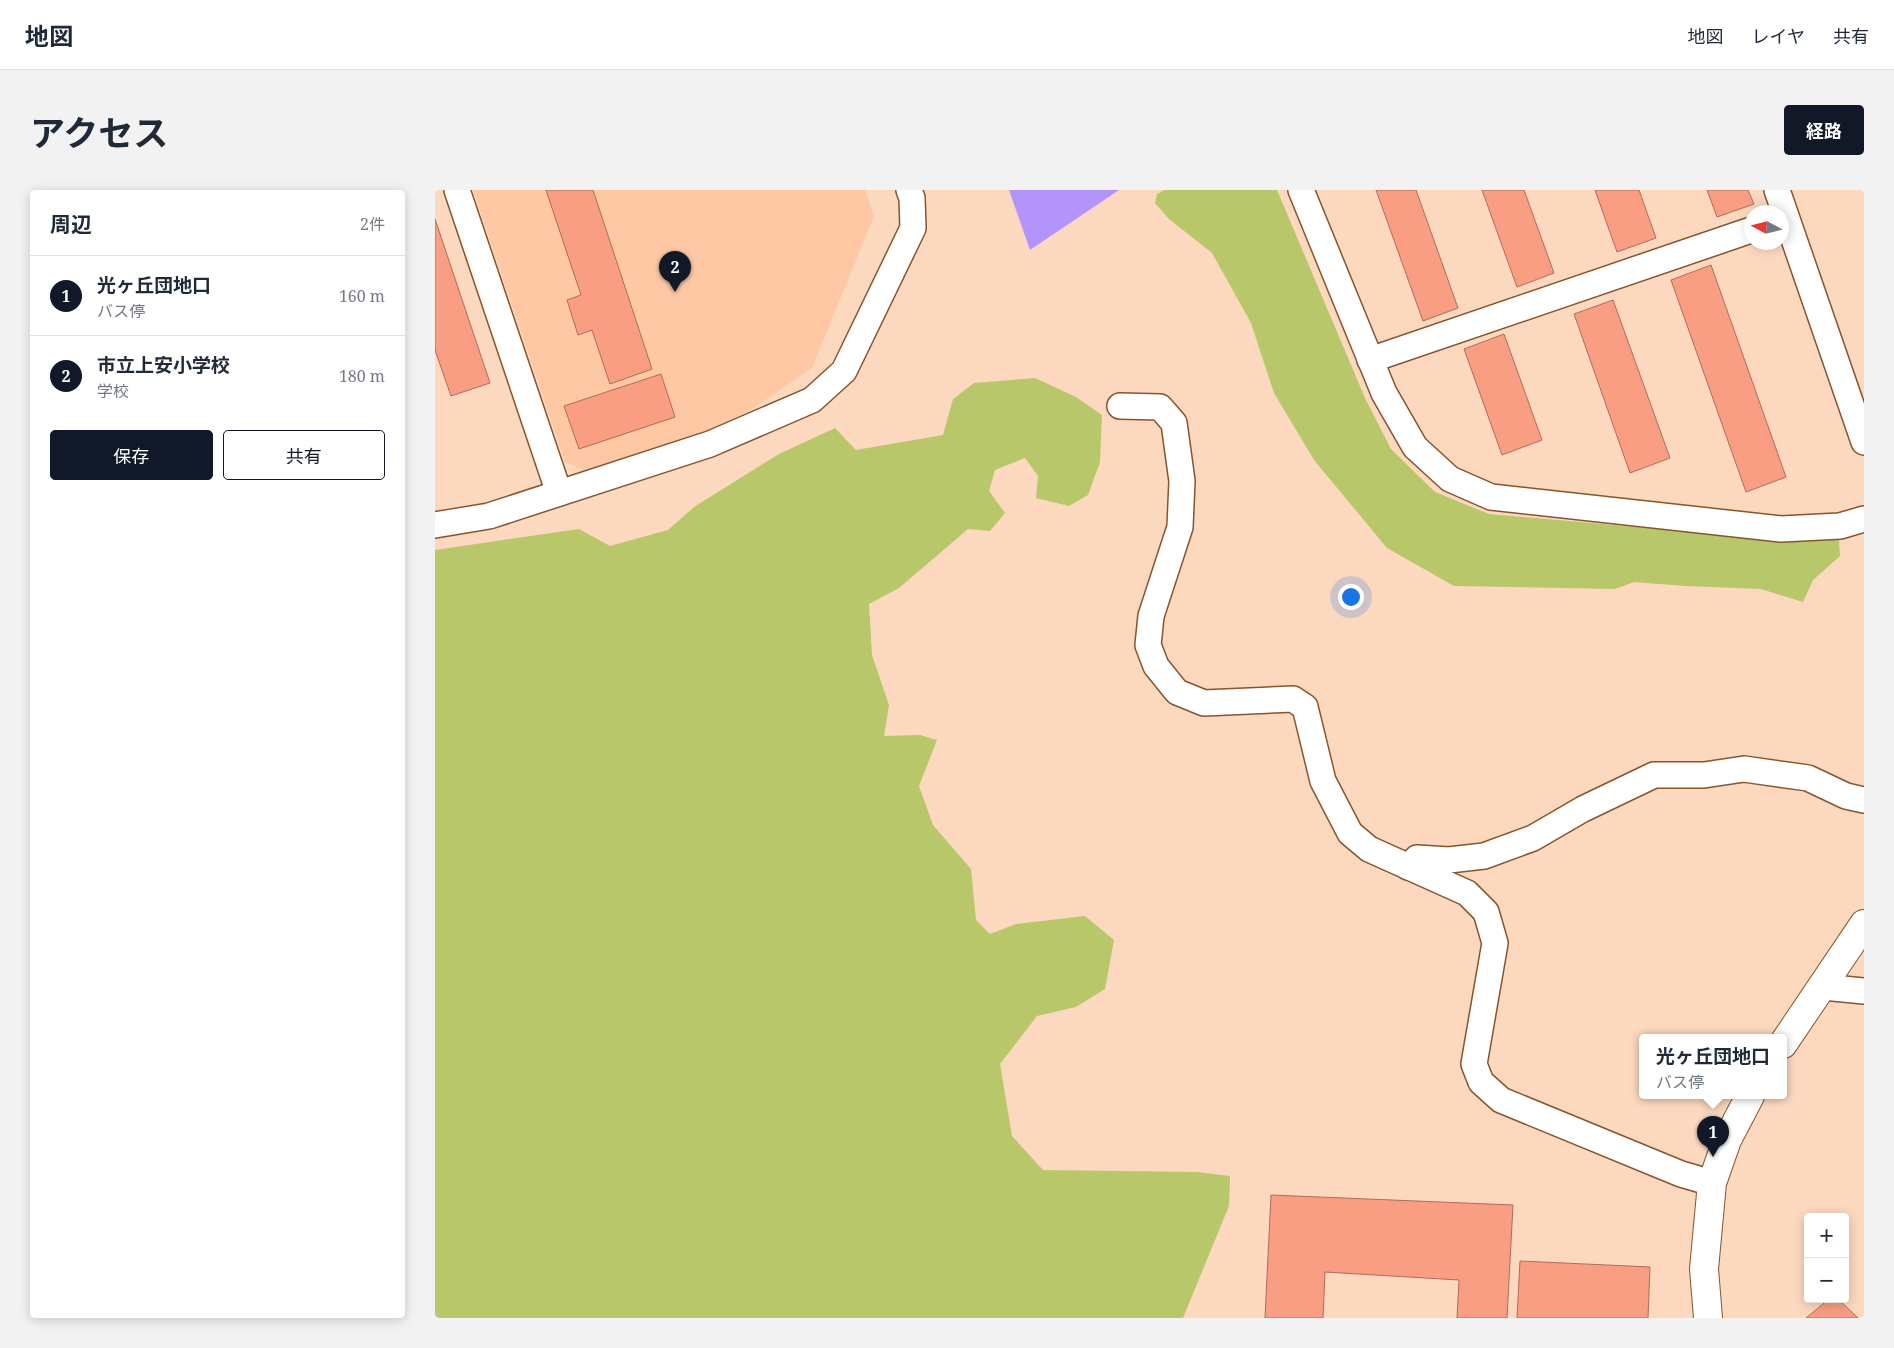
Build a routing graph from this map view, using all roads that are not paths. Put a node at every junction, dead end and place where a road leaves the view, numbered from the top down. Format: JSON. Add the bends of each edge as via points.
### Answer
{"nodes":[{"id":1,"x":457,"y":190,"type":"edge"},
{"id":2,"x":909,"y":190,"type":"edge"},
{"id":3,"x":1301,"y":190,"type":"edge"},
{"id":4,"x":1777,"y":190,"type":"edge"},
{"id":5,"x":1781,"y":205,"type":"edge"},
{"id":6,"x":1744,"y":232,"type":"edge"},
{"id":7,"x":1789,"y":233,"type":"edge"},
{"id":8,"x":1370,"y":360,"type":"junction"},
{"id":9,"x":1120,"y":406,"type":"dead end"},
{"id":10,"x":1864,"y":442,"type":"edge"},
{"id":11,"x":559,"y":493,"type":"junction"},
{"id":12,"x":1864,"y":519,"type":"edge"},
{"id":13,"x":435,"y":525,"type":"edge"},
{"id":14,"x":1864,"y":800,"type":"edge"},
{"id":15,"x":1408,"y":866,"type":"junction"},
{"id":16,"x":1864,"y":924,"type":"edge"},
{"id":17,"x":1823,"y":987,"type":"junction"},
{"id":18,"x":1864,"y":990,"type":"edge"},
{"id":19,"x":1787,"y":1038,"type":"edge"},
{"id":20,"x":1748,"y":1099,"type":"edge"},
{"id":21,"x":1712,"y":1183,"type":"junction"},
{"id":22,"x":1708,"y":1318,"type":"edge"}],
"edges":[{"from":1,"to":11,"type":"street"},
{"from":2,"to":11,"type":"street","via":[[913,228],[844,371],[812,400],[710,444]]},
{"from":3,"to":8,"type":"street"},
{"from":4,"to":5,"type":"street"},
{"from":6,"to":8,"type":"street"},
{"from":7,"to":10,"type":"street"},
{"from":8,"to":12,"type":"street","via":[[1384,393],[1415,447],[1449,479],[1491,497],[1781,529],[1840,526]]},
{"from":9,"to":15,"type":"street","via":[[1161,407],[1174,423],[1181,471],[1180,527],[1151,616],[1148,645],[1156,666],[1177,692],[1204,703],[1293,699],[1305,707],[1323,781],[1350,833],[1369,849]]},
{"from":11,"to":13,"type":"street","via":[[489,516]]},
{"from":14,"to":15,"type":"street","via":[[1846,796],[1809,778],[1744,769],[1704,775],[1655,776],[1583,809],[1533,838],[1484,856],[1449,860],[1417,858]]},
{"from":15,"to":21,"type":"street","via":[[1467,893],[1486,912],[1495,943],[1475,1064],[1481,1082],[1501,1100],[1681,1174]]},
{"from":16,"to":17,"type":"street"},
{"from":17,"to":18,"type":"street"},
{"from":17,"to":19,"type":"street"},
{"from":20,"to":21,"type":"street","via":[[1727,1140]]},
{"from":21,"to":22,"type":"street","via":[[1703,1269]]}]}
